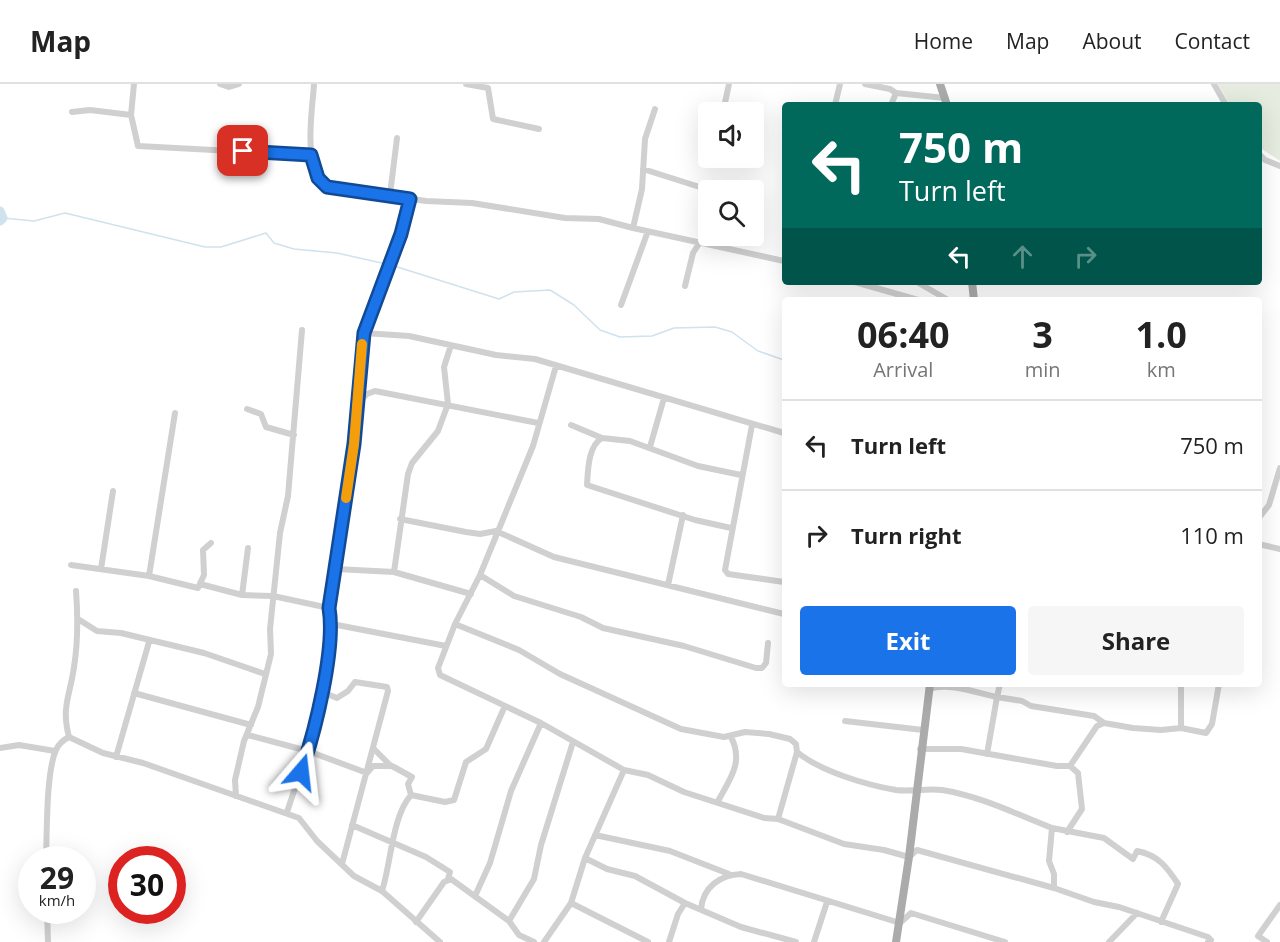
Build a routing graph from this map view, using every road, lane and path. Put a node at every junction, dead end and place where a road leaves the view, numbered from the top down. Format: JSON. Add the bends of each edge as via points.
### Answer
{"nodes":[{"id":1,"x":134,"y":84,"type":"edge"},
{"id":2,"x":220,"y":84,"type":"edge"},
{"id":3,"x":239,"y":84,"type":"edge"},
{"id":4,"x":314,"y":84,"type":"edge"},
{"id":5,"x":466,"y":84,"type":"edge"},
{"id":6,"x":729,"y":84,"type":"edge"},
{"id":7,"x":840,"y":84,"type":"edge"},
{"id":8,"x":865,"y":84,"type":"edge"},
{"id":9,"x":940,"y":84,"type":"edge"},
{"id":10,"x":1214,"y":84,"type":"edge"},
{"id":11,"x":489,"y":86,"type":"edge"},
{"id":12,"x":896,"y":93,"type":"junction"},
{"id":13,"x":725,"y":102,"type":"edge"},
{"id":14,"x":836,"y":102,"type":"edge"},
{"id":15,"x":892,"y":102,"type":"edge"},
{"id":16,"x":946,"y":102,"type":"edge"},
{"id":17,"x":1224,"y":102,"type":"edge"},
{"id":18,"x":655,"y":109,"type":"dead end"},
{"id":19,"x":72,"y":112,"type":"dead end"},
{"id":20,"x":131,"y":115,"type":"junction"},
{"id":21,"x":539,"y":129,"type":"dead end"},
{"id":22,"x":397,"y":138,"type":"dead end"},
{"id":23,"x":311,"y":155,"type":"junction"},
{"id":24,"x":1262,"y":157,"type":"edge"},
{"id":25,"x":1280,"y":166,"type":"edge"},
{"id":26,"x":643,"y":169,"type":"junction"},
{"id":27,"x":698,"y":186,"type":"edge"},
{"id":28,"x":390,"y":195,"type":"junction"},
{"id":29,"x":410,"y":199,"type":"junction"},
{"id":30,"x":633,"y":228,"type":"junction"},
{"id":31,"x":648,"y":231,"type":"junction"},
{"id":32,"x":698,"y":242,"type":"edge"},
{"id":33,"x":698,"y":245,"type":"edge"},
{"id":34,"x":718,"y":246,"type":"edge"},
{"id":35,"x":782,"y":261,"type":"edge"},
{"id":36,"x":866,"y":285,"type":"edge"},
{"id":37,"x":922,"y":285,"type":"edge"},
{"id":38,"x":685,"y":286,"type":"dead end"},
{"id":39,"x":908,"y":297,"type":"edge"},
{"id":40,"x":943,"y":297,"type":"edge"},
{"id":41,"x":621,"y":305,"type":"dead end"},
{"id":42,"x":302,"y":330,"type":"dead end"},
{"id":43,"x":364,"y":333,"type":"junction"},
{"id":44,"x":451,"y":345,"type":"junction"},
{"id":45,"x":556,"y":366,"type":"junction"},
{"id":46,"x":664,"y":398,"type":"junction"},
{"id":47,"x":448,"y":404,"type":"junction"},
{"id":48,"x":356,"y":405,"type":"junction"},
{"id":49,"x":247,"y":409,"type":"dead end"},
{"id":50,"x":176,"y":413,"type":"dead end"},
{"id":51,"x":538,"y":423,"type":"junction"},
{"id":52,"x":571,"y":425,"type":"dead end"},
{"id":53,"x":752,"y":425,"type":"junction"},
{"id":54,"x":782,"y":432,"type":"edge"},
{"id":55,"x":294,"y":435,"type":"junction"},
{"id":56,"x":602,"y":438,"type":"junction"},
{"id":57,"x":650,"y":447,"type":"junction"},
{"id":58,"x":1280,"y":468,"type":"edge"},
{"id":59,"x":741,"y":475,"type":"junction"},
{"id":60,"x":113,"y":491,"type":"dead end"},
{"id":61,"x":1262,"y":514,"type":"edge"},
{"id":62,"x":683,"y":515,"type":"junction"},
{"id":63,"x":400,"y":519,"type":"junction"},
{"id":64,"x":731,"y":528,"type":"junction"},
{"id":65,"x":496,"y":531,"type":"junction"},
{"id":66,"x":211,"y":543,"type":"dead end"},
{"id":67,"x":1262,"y":545,"type":"edge"},
{"id":68,"x":248,"y":548,"type":"dead end"},
{"id":69,"x":1280,"y":549,"type":"edge"},
{"id":70,"x":71,"y":565,"type":"dead end"},
{"id":71,"x":100,"y":569,"type":"junction"},
{"id":72,"x":336,"y":569,"type":"junction"},
{"id":73,"x":394,"y":572,"type":"junction"},
{"id":74,"x":480,"y":575,"type":"junction"},
{"id":75,"x":149,"y":576,"type":"junction"},
{"id":76,"x":782,"y":582,"type":"edge"},
{"id":77,"x":200,"y":584,"type":"junction"},
{"id":78,"x":668,"y":585,"type":"junction"},
{"id":79,"x":76,"y":591,"type":"dead end"},
{"id":80,"x":471,"y":594,"type":"junction"},
{"id":81,"x":242,"y":595,"type":"junction"},
{"id":82,"x":273,"y":596,"type":"junction"},
{"id":83,"x":329,"y":608,"type":"junction"},
{"id":84,"x":782,"y":614,"type":"edge"},
{"id":85,"x":78,"y":619,"type":"junction"},
{"id":86,"x":332,"y":624,"type":"junction"},
{"id":87,"x":455,"y":624,"type":"junction"},
{"id":88,"x":149,"y":642,"type":"junction"},
{"id":89,"x":768,"y":643,"type":"dead end"},
{"id":90,"x":447,"y":646,"type":"junction"},
{"id":91,"x":265,"y":674,"type":"junction"},
{"id":92,"x":929,"y":687,"type":"edge"},
{"id":93,"x":999,"y":687,"type":"edge"},
{"id":94,"x":1181,"y":687,"type":"edge"},
{"id":95,"x":1218,"y":687,"type":"edge"},
{"id":96,"x":322,"y":692,"type":"junction"},
{"id":97,"x":134,"y":693,"type":"junction"},
{"id":98,"x":997,"y":697,"type":"junction"},
{"id":99,"x":504,"y":708,"type":"junction"},
{"id":100,"x":845,"y":721,"type":"dead end"},
{"id":101,"x":541,"y":723,"type":"junction"},
{"id":102,"x":1104,"y":723,"type":"junction"},
{"id":103,"x":251,"y":725,"type":"junction"},
{"id":104,"x":1181,"y":728,"type":"junction"},
{"id":105,"x":923,"y":729,"type":"junction"},
{"id":106,"x":248,"y":735,"type":"junction"},
{"id":107,"x":69,"y":737,"type":"junction"},
{"id":108,"x":731,"y":737,"type":"junction"},
{"id":109,"x":573,"y":742,"type":"junction"},
{"id":110,"x":0,"y":748,"type":"edge"},
{"id":111,"x":373,"y":748,"type":"junction"},
{"id":112,"x":920,"y":749,"type":"junction"},
{"id":113,"x":55,"y":751,"type":"junction"},
{"id":114,"x":308,"y":751,"type":"junction"},
{"id":115,"x":797,"y":752,"type":"junction"},
{"id":116,"x":987,"y":754,"type":"junction"},
{"id":117,"x":116,"y":757,"type":"junction"},
{"id":118,"x":392,"y":766,"type":"junction"},
{"id":119,"x":1070,"y":766,"type":"junction"},
{"id":120,"x":624,"y":770,"type":"junction"},
{"id":121,"x":367,"y":773,"type":"junction"},
{"id":122,"x":916,"y":788,"type":"junction"},
{"id":123,"x":411,"y":795,"type":"junction"},
{"id":124,"x":236,"y":796,"type":"junction"},
{"id":125,"x":718,"y":801,"type":"junction"},
{"id":126,"x":287,"y":812,"type":"junction"},
{"id":127,"x":778,"y":819,"type":"junction"},
{"id":128,"x":352,"y":825,"type":"junction"},
{"id":129,"x":1052,"y":828,"type":"junction"},
{"id":130,"x":1067,"y":832,"type":"junction"},
{"id":131,"x":595,"y":835,"type":"junction"},
{"id":132,"x":393,"y":843,"type":"junction"},
{"id":133,"x":47,"y":846,"type":"edge"},
{"id":134,"x":909,"y":857,"type":"junction"},
{"id":135,"x":585,"y":858,"type":"junction"},
{"id":136,"x":342,"y":864,"type":"junction"},
{"id":137,"x":729,"y":874,"type":"junction"},
{"id":138,"x":448,"y":879,"type":"junction"},
{"id":139,"x":1054,"y":888,"type":"junction"},
{"id":140,"x":382,"y":891,"type":"junction"},
{"id":141,"x":475,"y":896,"type":"junction"},
{"id":142,"x":571,"y":903,"type":"junction"},
{"id":143,"x":685,"y":903,"type":"junction"},
{"id":144,"x":827,"y":903,"type":"junction"},
{"id":145,"x":1280,"y":905,"type":"edge"},
{"id":146,"x":701,"y":909,"type":"junction"},
{"id":147,"x":1137,"y":913,"type":"junction"},
{"id":148,"x":509,"y":921,"type":"junction"},
{"id":149,"x":416,"y":922,"type":"junction"},
{"id":150,"x":1161,"y":922,"type":"junction"},
{"id":151,"x":900,"y":923,"type":"junction"},
{"id":152,"x":47,"y":924,"type":"edge"},
{"id":153,"x":48,"y":942,"type":"edge"},
{"id":154,"x":440,"y":942,"type":"edge"},
{"id":155,"x":534,"y":942,"type":"edge"},
{"id":156,"x":544,"y":942,"type":"edge"},
{"id":157,"x":648,"y":942,"type":"edge"},
{"id":158,"x":669,"y":942,"type":"edge"},
{"id":159,"x":796,"y":942,"type":"edge"},
{"id":160,"x":814,"y":942,"type":"edge"},
{"id":161,"x":896,"y":942,"type":"edge"},
{"id":162,"x":1005,"y":942,"type":"edge"},
{"id":163,"x":1109,"y":942,"type":"edge"},
{"id":164,"x":1208,"y":942,"type":"edge"},
{"id":165,"x":1267,"y":942,"type":"edge"}],
"edges":[{"from":1,"to":20,"type":"street"},
{"from":2,"to":3,"type":"street"},
{"from":4,"to":23,"type":"street"},
{"from":5,"to":11,"type":"street"},
{"from":6,"to":13,"type":"street"},
{"from":7,"to":14,"type":"street"},
{"from":8,"to":12,"type":"street"},
{"from":9,"to":16,"type":"main road"},
{"from":10,"to":17,"type":"street"},
{"from":11,"to":21,"type":"street","via":[[493,118]]},
{"from":12,"to":15,"type":"street"},
{"from":12,"to":16,"type":"street"},
{"from":18,"to":26,"type":"street","via":[[645,139]]},
{"from":19,"to":20,"type":"street"},
{"from":20,"to":23,"type":"street","via":[[138,146]]},
{"from":22,"to":28,"type":"street"},
{"from":23,"to":28,"type":"street","via":[[318,178],[327,187]]},
{"from":24,"to":25,"type":"street"},
{"from":26,"to":27,"type":"street"},
{"from":26,"to":30,"type":"street"},
{"from":28,"to":29,"type":"street"},
{"from":29,"to":30,"type":"street","via":[[599,219]]},
{"from":29,"to":43,"type":"street"},
{"from":30,"to":31,"type":"street"},
{"from":31,"to":32,"type":"street"},
{"from":31,"to":41,"type":"street"},
{"from":33,"to":38,"type":"street"},
{"from":34,"to":35,"type":"street"},
{"from":36,"to":39,"type":"street"},
{"from":37,"to":40,"type":"street"},
{"from":42,"to":55,"type":"street"},
{"from":43,"to":44,"type":"street","via":[[409,336]]},
{"from":43,"to":48,"type":"street"},
{"from":44,"to":45,"type":"street"},
{"from":44,"to":47,"type":"street","via":[[444,367]]},
{"from":45,"to":46,"type":"street"},
{"from":45,"to":51,"type":"street"},
{"from":46,"to":53,"type":"street"},
{"from":46,"to":57,"type":"street"},
{"from":47,"to":48,"type":"street","via":[[375,391]]},
{"from":47,"to":51,"type":"street"},
{"from":47,"to":63,"type":"street","via":[[438,431],[412,463]]},
{"from":48,"to":72,"type":"street"},
{"from":49,"to":55,"type":"street","via":[[261,414],[266,427]]},
{"from":50,"to":75,"type":"street"},
{"from":51,"to":65,"type":"street","via":[[533,446]]},
{"from":52,"to":56,"type":"street"},
{"from":53,"to":54,"type":"street"},
{"from":53,"to":59,"type":"street"},
{"from":55,"to":82,"type":"street","via":[[291,496]]},
{"from":56,"to":57,"type":"street"},
{"from":56,"to":62,"type":"street","via":[[594,445],[587,485]]},
{"from":57,"to":59,"type":"street","via":[[698,466]]},
{"from":58,"to":61,"type":"street","via":[[1269,504]]},
{"from":59,"to":64,"type":"street"},
{"from":60,"to":71,"type":"street"},
{"from":62,"to":64,"type":"street"},
{"from":62,"to":78,"type":"street"},
{"from":63,"to":65,"type":"street","via":[[480,534]]},
{"from":63,"to":73,"type":"street"},
{"from":64,"to":76,"type":"street","via":[[725,566],[728,574]]},
{"from":65,"to":74,"type":"street"},
{"from":65,"to":78,"type":"street","via":[[554,557]]},
{"from":66,"to":77,"type":"street","via":[[203,550],[204,575]]},
{"from":67,"to":69,"type":"street"},
{"from":68,"to":81,"type":"street"},
{"from":70,"to":71,"type":"street"},
{"from":71,"to":75,"type":"street"},
{"from":72,"to":73,"type":"street"},
{"from":72,"to":83,"type":"street"},
{"from":73,"to":80,"type":"street"},
{"from":74,"to":80,"type":"street"},
{"from":74,"to":89,"type":"street","via":[[514,596],[603,628],[684,646],[756,669],[766,663]]},
{"from":75,"to":77,"type":"street","via":[[198,588]]},
{"from":77,"to":81,"type":"street"},
{"from":78,"to":84,"type":"street"},
{"from":79,"to":85,"type":"street"},
{"from":80,"to":87,"type":"street"},
{"from":81,"to":82,"type":"street"},
{"from":82,"to":83,"type":"street"},
{"from":82,"to":91,"type":"street","via":[[271,654]]},
{"from":83,"to":86,"type":"street"},
{"from":85,"to":88,"type":"street","via":[[98,631]]},
{"from":85,"to":107,"type":"street","via":[[74,668],[63,717]]},
{"from":86,"to":90,"type":"street"},
{"from":86,"to":96,"type":"street"},
{"from":87,"to":90,"type":"street"},
{"from":87,"to":108,"type":"street","via":[[519,650],[560,674],[681,729]]},
{"from":88,"to":91,"type":"street","via":[[204,653]]},
{"from":88,"to":97,"type":"street"},
{"from":90,"to":99,"type":"street","via":[[438,668],[440,675]]},
{"from":91,"to":103,"type":"street"},
{"from":92,"to":98,"type":"street"},
{"from":92,"to":105,"type":"main road"},
{"from":93,"to":98,"type":"street"},
{"from":94,"to":104,"type":"street"},
{"from":95,"to":104,"type":"street","via":[[1212,724],[1206,733]]},
{"from":96,"to":111,"type":"street","via":[[337,698],[355,682],[387,687]]},
{"from":96,"to":114,"type":"street"},
{"from":97,"to":103,"type":"street"},
{"from":97,"to":117,"type":"street"},
{"from":98,"to":102,"type":"street","via":[[1094,716]]},
{"from":98,"to":116,"type":"street"},
{"from":99,"to":101,"type":"street"},
{"from":99,"to":123,"type":"street","via":[[486,749],[466,762],[454,800],[445,802]]},
{"from":100,"to":105,"type":"street"},
{"from":101,"to":109,"type":"street"},
{"from":101,"to":141,"type":"street","via":[[511,791],[494,851]]},
{"from":102,"to":104,"type":"street","via":[[1161,730]]},
{"from":102,"to":119,"type":"street","via":[[1097,726]]},
{"from":103,"to":106,"type":"street"},
{"from":105,"to":112,"type":"main road"},
{"from":106,"to":114,"type":"street"},
{"from":106,"to":124,"type":"street","via":[[235,780]]},
{"from":107,"to":113,"type":"street"},
{"from":107,"to":117,"type":"street"},
{"from":108,"to":115,"type":"street","via":[[745,732],[769,734],[794,741]]},
{"from":108,"to":125,"type":"street","via":[[738,753],[736,766]]},
{"from":109,"to":120,"type":"street"},
{"from":109,"to":148,"type":"street","via":[[534,879]]},
{"from":110,"to":113,"type":"street","via":[[19,745]]},
{"from":111,"to":118,"type":"street"},
{"from":111,"to":121,"type":"street"},
{"from":112,"to":116,"type":"street","via":[[961,749]]},
{"from":112,"to":122,"type":"main road"},
{"from":113,"to":133,"type":"street"},
{"from":114,"to":121,"type":"street"},
{"from":114,"to":126,"type":"street"},
{"from":115,"to":122,"type":"street","via":[[806,760],[838,773],[894,789]]},
{"from":115,"to":127,"type":"street"},
{"from":116,"to":119,"type":"street"},
{"from":117,"to":124,"type":"street"},
{"from":118,"to":121,"type":"street","via":[[373,766]]},
{"from":118,"to":123,"type":"street","via":[[412,777],[408,784]]},
{"from":119,"to":130,"type":"street","via":[[1078,773],[1082,809]]},
{"from":120,"to":125,"type":"street"},
{"from":120,"to":131,"type":"street"},
{"from":121,"to":128,"type":"street"},
{"from":122,"to":129,"type":"street","via":[[981,800]]},
{"from":122,"to":134,"type":"main road"},
{"from":123,"to":132,"type":"street"},
{"from":124,"to":126,"type":"street"},
{"from":125,"to":127,"type":"street","via":[[764,818]]},
{"from":126,"to":136,"type":"street","via":[[299,818]]},
{"from":127,"to":134,"type":"street","via":[[844,844]]},
{"from":128,"to":132,"type":"street"},
{"from":128,"to":136,"type":"street"},
{"from":129,"to":130,"type":"street"},
{"from":129,"to":139,"type":"street","via":[[1049,861]]},
{"from":130,"to":150,"type":"street","via":[[1104,838],[1133,859],[1137,851],[1150,853],[1164,863],[1178,884]]},
{"from":131,"to":135,"type":"street"},
{"from":131,"to":137,"type":"street","via":[[670,851]]},
{"from":132,"to":138,"type":"street","via":[[450,872]]},
{"from":132,"to":140,"type":"street"},
{"from":134,"to":139,"type":"street","via":[[917,850]]},
{"from":134,"to":151,"type":"main road"},
{"from":135,"to":142,"type":"street"},
{"from":135,"to":143,"type":"street","via":[[635,876]]},
{"from":136,"to":140,"type":"street","via":[[354,876]]},
{"from":137,"to":144,"type":"street","via":[[766,880]]},
{"from":137,"to":146,"type":"street","via":[[710,888]]},
{"from":138,"to":141,"type":"street"},
{"from":138,"to":149,"type":"street"},
{"from":139,"to":147,"type":"street"},
{"from":140,"to":149,"type":"street"},
{"from":141,"to":148,"type":"street"},
{"from":142,"to":156,"type":"street"},
{"from":142,"to":157,"type":"street"},
{"from":143,"to":146,"type":"street"},
{"from":143,"to":158,"type":"street"},
{"from":144,"to":151,"type":"street"},
{"from":144,"to":160,"type":"street"},
{"from":145,"to":165,"type":"street","via":[[1258,936]]},
{"from":146,"to":159,"type":"street","via":[[741,927]]},
{"from":147,"to":150,"type":"street"},
{"from":147,"to":163,"type":"street"},
{"from":148,"to":155,"type":"street","via":[[515,931]]},
{"from":149,"to":154,"type":"street"},
{"from":150,"to":164,"type":"street","via":[[1208,937]]},
{"from":151,"to":161,"type":"main road"},
{"from":151,"to":162,"type":"street","via":[[911,913]]},
{"from":152,"to":153,"type":"street"}]}
